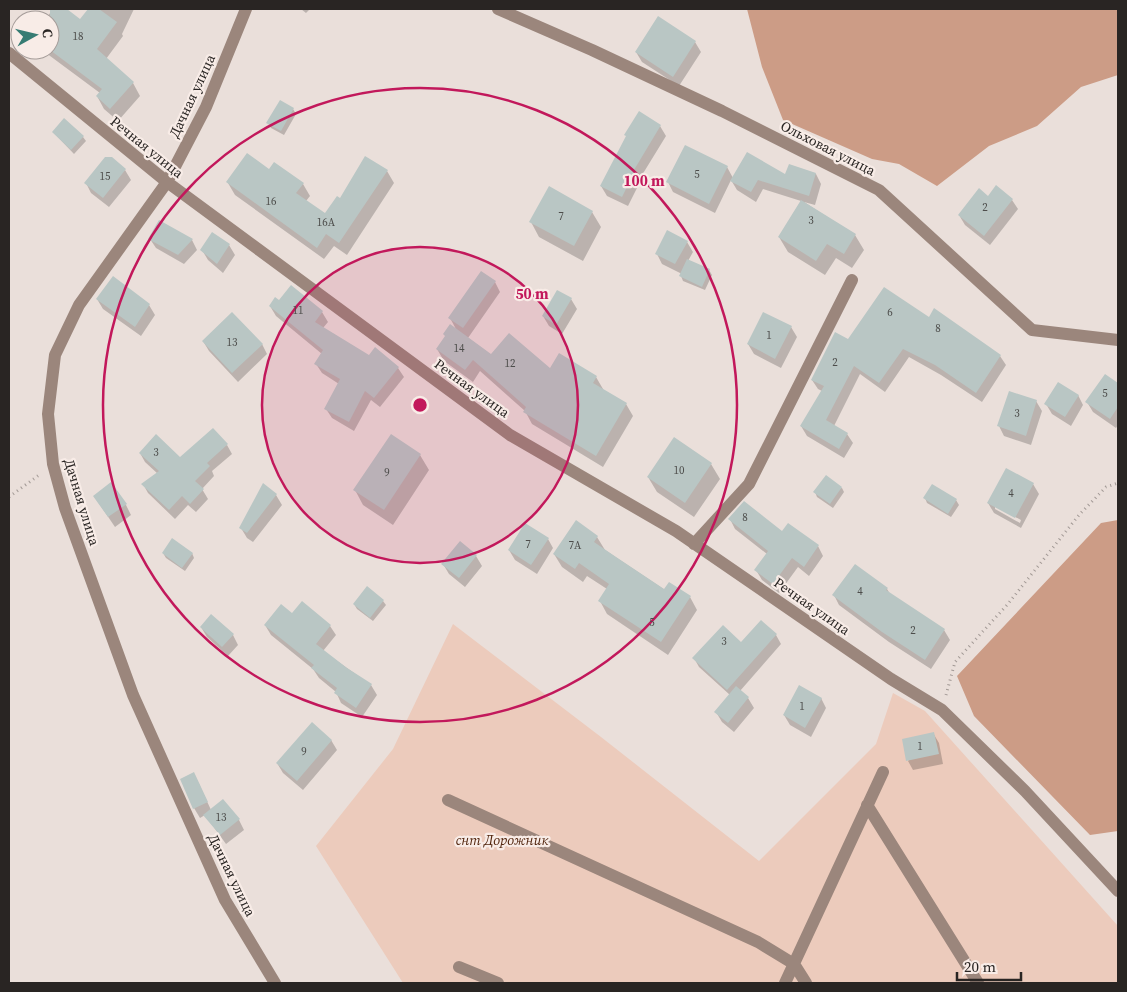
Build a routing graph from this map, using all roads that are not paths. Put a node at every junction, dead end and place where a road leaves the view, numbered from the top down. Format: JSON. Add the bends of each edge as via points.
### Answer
{"nodes":[{"id":1,"x":246,"y":9,"type":"edge"},
{"id":2,"x":498,"y":9,"type":"edge"},
{"id":3,"x":9,"y":53,"type":"edge"},
{"id":4,"x":167,"y":182,"type":"junction"},
{"id":5,"x":852,"y":280,"type":"dead end"},
{"id":6,"x":1118,"y":340,"type":"edge"},
{"id":7,"x":694,"y":544,"type":"junction"},
{"id":8,"x":883,"y":772,"type":"dead end"},
{"id":9,"x":448,"y":800,"type":"dead end"},
{"id":10,"x":867,"y":805,"type":"junction"},
{"id":11,"x":1118,"y":891,"type":"edge"},
{"id":12,"x":794,"y":964,"type":"junction"},
{"id":13,"x":459,"y":966,"type":"dead end"},
{"id":14,"x":275,"y":983,"type":"edge"},
{"id":15,"x":498,"y":983,"type":"edge"},
{"id":16,"x":785,"y":983,"type":"edge"},
{"id":17,"x":806,"y":983,"type":"edge"},
{"id":18,"x":978,"y":983,"type":"edge"}],
"edges":[{"from":1,"to":4,"type":"street","name":"Дачная улица","via":[[206,107]]},
{"from":2,"to":6,"type":"street","name":"Ольховая улица","via":[[714,107],[878,190],[1032,330]]},
{"from":3,"to":4,"type":"street","name":"Речная улица"},
{"from":4,"to":7,"type":"street","name":"Речная улица","via":[[510,435]]},
{"from":4,"to":14,"type":"street","name":"Дачная улица","via":[[79,305],[55,355],[48,414],[53,464],[65,508],[133,696],[225,900]]},
{"from":5,"to":7,"type":"street","via":[[749,484]]},
{"from":7,"to":11,"type":"street","name":"Речная улица","via":[[891,679],[942,710],[1025,791]]},
{"from":8,"to":10,"type":"street"},
{"from":9,"to":12,"type":"street","via":[[758,942]]},
{"from":10,"to":12,"type":"street"},
{"from":10,"to":18,"type":"street"},
{"from":12,"to":16,"type":"street"},
{"from":12,"to":17,"type":"street"},
{"from":13,"to":15,"type":"street"}]}
